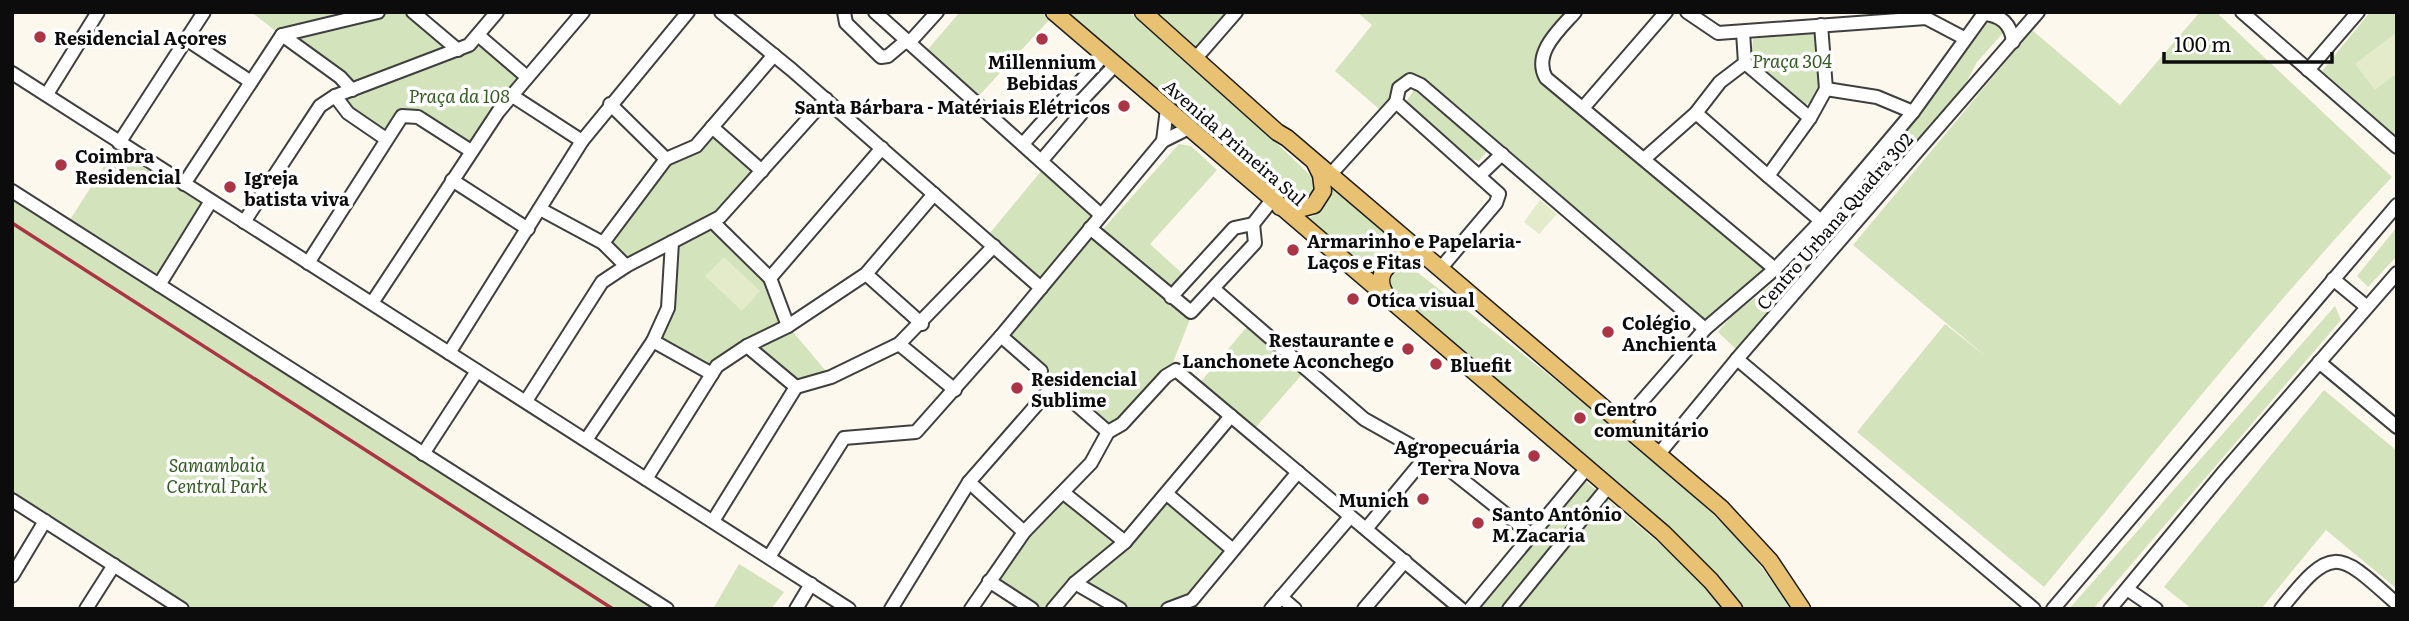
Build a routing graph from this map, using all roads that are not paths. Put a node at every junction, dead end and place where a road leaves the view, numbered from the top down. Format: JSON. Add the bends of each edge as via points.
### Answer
{"nodes":[{"id":1,"x":98,"y":12,"type":"edge"},
{"id":2,"x":204,"y":12,"type":"edge"},
{"id":3,"x":378,"y":12,"type":"edge"},
{"id":4,"x":413,"y":12,"type":"edge"},
{"id":5,"x":497,"y":12,"type":"edge"},
{"id":6,"x":583,"y":12,"type":"edge"},
{"id":7,"x":721,"y":12,"type":"edge"},
{"id":8,"x":844,"y":12,"type":"edge"},
{"id":9,"x":875,"y":12,"type":"edge"},
{"id":10,"x":937,"y":12,"type":"edge"},
{"id":11,"x":1054,"y":12,"type":"edge"},
{"id":12,"x":1143,"y":12,"type":"edge"},
{"id":13,"x":1236,"y":12,"type":"edge"},
{"id":14,"x":1575,"y":12,"type":"edge"},
{"id":15,"x":1666,"y":12,"type":"edge"},
{"id":16,"x":1688,"y":12,"type":"edge"},
{"id":17,"x":2242,"y":12,"type":"edge"},
{"id":18,"x":2358,"y":12,"type":"edge"},
{"id":19,"x":1984,"y":13,"type":"edge"},
{"id":20,"x":2033,"y":13,"type":"edge"},
{"id":21,"x":680,"y":15,"type":"edge"},
{"id":22,"x":1837,"y":18,"type":"edge"},
{"id":23,"x":1821,"y":25,"type":"junction"},
{"id":24,"x":1742,"y":32,"type":"junction"},
{"id":25,"x":282,"y":34,"type":"junction"},
{"id":26,"x":478,"y":35,"type":"junction"},
{"id":27,"x":1964,"y":38,"type":"junction"},
{"id":28,"x":186,"y":39,"type":"junction"},
{"id":29,"x":908,"y":42,"type":"junction"},
{"id":30,"x":2013,"y":42,"type":"junction"},
{"id":31,"x":458,"y":50,"type":"junction"},
{"id":32,"x":774,"y":55,"type":"junction"},
{"id":33,"x":1196,"y":58,"type":"junction"},
{"id":34,"x":1110,"y":60,"type":"junction"},
{"id":35,"x":1745,"y":63,"type":"junction"},
{"id":36,"x":2308,"y":70,"type":"junction"},
{"id":37,"x":16,"y":75,"type":"edge"},
{"id":38,"x":527,"y":77,"type":"junction"},
{"id":39,"x":251,"y":82,"type":"junction"},
{"id":40,"x":1826,"y":89,"type":"junction"},
{"id":41,"x":12,"y":90,"type":"edge"},
{"id":42,"x":352,"y":90,"type":"junction"},
{"id":43,"x":47,"y":94,"type":"junction"},
{"id":44,"x":511,"y":95,"type":"junction"},
{"id":45,"x":1079,"y":95,"type":"junction"},
{"id":46,"x":335,"y":96,"type":"junction"},
{"id":47,"x":826,"y":99,"type":"junction"},
{"id":48,"x":1396,"y":102,"type":"junction"},
{"id":49,"x":610,"y":104,"type":"junction"},
{"id":50,"x":1583,"y":108,"type":"junction"},
{"id":51,"x":1167,"y":109,"type":"junction"},
{"id":52,"x":1913,"y":112,"type":"junction"},
{"id":53,"x":1696,"y":113,"type":"junction"},
{"id":54,"x":1810,"y":118,"type":"junction"},
{"id":55,"x":712,"y":127,"type":"junction"},
{"id":56,"x":1189,"y":128,"type":"junction"},
{"id":57,"x":386,"y":139,"type":"junction"},
{"id":58,"x":582,"y":141,"type":"junction"},
{"id":59,"x":1163,"y":141,"type":"junction"},
{"id":60,"x":120,"y":143,"type":"junction"},
{"id":61,"x":1023,"y":144,"type":"junction"},
{"id":62,"x":2397,"y":147,"type":"edge"},
{"id":63,"x":882,"y":148,"type":"junction"},
{"id":64,"x":471,"y":151,"type":"junction"},
{"id":65,"x":1502,"y":154,"type":"junction"},
{"id":66,"x":666,"y":159,"type":"junction"},
{"id":67,"x":1644,"y":159,"type":"junction"},
{"id":68,"x":1042,"y":160,"type":"junction"},
{"id":69,"x":1315,"y":162,"type":"junction"},
{"id":70,"x":762,"y":171,"type":"junction"},
{"id":71,"x":1330,"y":175,"type":"junction"},
{"id":72,"x":1480,"y":175,"type":"junction"},
{"id":73,"x":1768,"y":176,"type":"junction"},
{"id":74,"x":452,"y":180,"type":"junction"},
{"id":75,"x":184,"y":184,"type":"junction"},
{"id":76,"x":12,"y":191,"type":"edge"},
{"id":77,"x":934,"y":194,"type":"junction"},
{"id":78,"x":211,"y":201,"type":"junction"},
{"id":79,"x":1276,"y":204,"type":"junction"},
{"id":80,"x":2397,"y":205,"type":"edge"},
{"id":81,"x":540,"y":209,"type":"junction"},
{"id":82,"x":1101,"y":215,"type":"junction"},
{"id":83,"x":1821,"y":221,"type":"junction"},
{"id":84,"x":244,"y":222,"type":"junction"},
{"id":85,"x":713,"y":222,"type":"junction"},
{"id":86,"x":1253,"y":224,"type":"junction"},
{"id":87,"x":1090,"y":228,"type":"junction"},
{"id":88,"x":528,"y":229,"type":"junction"},
{"id":89,"x":672,"y":242,"type":"junction"},
{"id":90,"x":603,"y":243,"type":"junction"},
{"id":91,"x":994,"y":246,"type":"junction"},
{"id":92,"x":1420,"y":253,"type":"junction"},
{"id":93,"x":308,"y":263,"type":"junction"},
{"id":94,"x":626,"y":266,"type":"junction"},
{"id":95,"x":1440,"y":269,"type":"junction"},
{"id":96,"x":1774,"y":269,"type":"junction"},
{"id":97,"x":2397,"y":273,"type":"edge"},
{"id":98,"x":866,"y":274,"type":"junction"},
{"id":99,"x":770,"y":278,"type":"junction"},
{"id":100,"x":2333,"y":279,"type":"junction"},
{"id":101,"x":159,"y":285,"type":"junction"},
{"id":102,"x":1041,"y":288,"type":"junction"},
{"id":103,"x":1215,"y":290,"type":"junction"},
{"id":104,"x":1386,"y":295,"type":"junction"},
{"id":105,"x":1171,"y":297,"type":"junction"},
{"id":106,"x":372,"y":303,"type":"junction"},
{"id":107,"x":2367,"y":307,"type":"junction"},
{"id":108,"x":922,"y":324,"type":"junction"},
{"id":109,"x":788,"y":326,"type":"junction"},
{"id":110,"x":1705,"y":329,"type":"junction"},
{"id":111,"x":1001,"y":336,"type":"junction"},
{"id":112,"x":653,"y":341,"type":"junction"},
{"id":113,"x":899,"y":344,"type":"junction"},
{"id":114,"x":747,"y":346,"type":"junction"},
{"id":115,"x":449,"y":352,"type":"junction"},
{"id":116,"x":1737,"y":359,"type":"junction"},
{"id":117,"x":2319,"y":362,"type":"junction"},
{"id":118,"x":477,"y":370,"type":"junction"},
{"id":119,"x":1041,"y":371,"type":"dead end"},
{"id":120,"x":712,"y":374,"type":"junction"},
{"id":121,"x":796,"y":387,"type":"junction"},
{"id":122,"x":955,"y":390,"type":"junction"},
{"id":123,"x":526,"y":401,"type":"junction"},
{"id":124,"x":1231,"y":416,"type":"junction"},
{"id":125,"x":1622,"y":424,"type":"junction"},
{"id":126,"x":2397,"y":427,"type":"edge"},
{"id":127,"x":1108,"y":432,"type":"junction"},
{"id":128,"x":586,"y":440,"type":"junction"},
{"id":129,"x":423,"y":454,"type":"junction"},
{"id":130,"x":1428,"y":454,"type":"junction"},
{"id":131,"x":1658,"y":455,"type":"junction"},
{"id":132,"x":1587,"y":468,"type":"junction"},
{"id":133,"x":1298,"y":472,"type":"junction"},
{"id":134,"x":646,"y":479,"type":"junction"},
{"id":135,"x":970,"y":482,"type":"junction"},
{"id":136,"x":1608,"y":487,"type":"junction"},
{"id":137,"x":1065,"y":494,"type":"junction"},
{"id":138,"x":1167,"y":494,"type":"junction"},
{"id":139,"x":12,"y":500,"type":"edge"},
{"id":140,"x":1350,"y":517,"type":"junction"},
{"id":141,"x":45,"y":521,"type":"junction"},
{"id":142,"x":713,"y":521,"type":"junction"},
{"id":143,"x":1366,"y":529,"type":"junction"},
{"id":144,"x":1024,"y":532,"type":"junction"},
{"id":145,"x":1533,"y":536,"type":"junction"},
{"id":146,"x":1125,"y":542,"type":"junction"},
{"id":147,"x":1233,"y":550,"type":"junction"},
{"id":148,"x":769,"y":556,"type":"junction"},
{"id":149,"x":16,"y":561,"type":"edge"},
{"id":150,"x":1405,"y":561,"type":"junction"},
{"id":151,"x":114,"y":565,"type":"junction"},
{"id":152,"x":12,"y":576,"type":"edge"},
{"id":153,"x":989,"y":581,"type":"junction"},
{"id":154,"x":1075,"y":583,"type":"junction"},
{"id":155,"x":811,"y":584,"type":"junction"},
{"id":156,"x":2127,"y":589,"type":"junction"},
{"id":157,"x":1281,"y":597,"type":"junction"},
{"id":158,"x":2397,"y":604,"type":"edge"},
{"id":159,"x":1196,"y":605,"type":"edge"},
{"id":160,"x":89,"y":608,"type":"edge"},
{"id":161,"x":181,"y":609,"type":"edge"},
{"id":162,"x":667,"y":609,"type":"edge"},
{"id":163,"x":796,"y":609,"type":"edge"},
{"id":164,"x":849,"y":609,"type":"edge"},
{"id":165,"x":891,"y":609,"type":"edge"},
{"id":166,"x":971,"y":609,"type":"edge"},
{"id":167,"x":1032,"y":609,"type":"edge"},
{"id":168,"x":1053,"y":609,"type":"edge"},
{"id":169,"x":1119,"y":609,"type":"edge"},
{"id":170,"x":1168,"y":609,"type":"edge"},
{"id":171,"x":1271,"y":609,"type":"edge"},
{"id":172,"x":1295,"y":609,"type":"edge"},
{"id":173,"x":1364,"y":609,"type":"edge"},
{"id":174,"x":1461,"y":609,"type":"edge"},
{"id":175,"x":1470,"y":609,"type":"edge"},
{"id":176,"x":1508,"y":609,"type":"edge"},
{"id":177,"x":1734,"y":609,"type":"edge"},
{"id":178,"x":1802,"y":609,"type":"edge"},
{"id":179,"x":2034,"y":609,"type":"edge"},
{"id":180,"x":2053,"y":609,"type":"edge"},
{"id":181,"x":2110,"y":609,"type":"edge"},
{"id":182,"x":2156,"y":609,"type":"edge"},
{"id":183,"x":2281,"y":609,"type":"edge"}],
"edges":[{"from":1,"to":43,"type":"street"},
{"from":2,"to":28,"type":"street"},
{"from":3,"to":25,"type":"street"},
{"from":4,"to":31,"type":"street"},
{"from":5,"to":26,"type":"street"},
{"from":6,"to":38,"type":"street"},
{"from":7,"to":32,"type":"street"},
{"from":8,"to":29,"type":"street","via":[[846,23],[881,57]]},
{"from":9,"to":29,"type":"street"},
{"from":10,"to":29,"type":"street"},
{"from":11,"to":34,"type":"main road","name":"Avenida Primeira Sul"},
{"from":12,"to":33,"type":"main road","name":"Avenida Primeira Sul"},
{"from":13,"to":33,"type":"street"},
{"from":14,"to":50,"type":"street","via":[[1544,52],[1542,66],[1546,78]]},
{"from":15,"to":50,"type":"street"},
{"from":16,"to":24,"type":"street","via":[[1718,33]]},
{"from":17,"to":36,"type":"street"},
{"from":18,"to":36,"type":"street"},
{"from":19,"to":27,"type":"street","name":"Centro Urbana Quadra 302"},
{"from":19,"to":30,"type":"street","via":[[2002,19]]},
{"from":20,"to":30,"type":"street","name":"Centro Urbana Quadra 302"},
{"from":21,"to":49,"type":"street"},
{"from":22,"to":23,"type":"street"},
{"from":22,"to":27,"type":"street","via":[[1926,18]]},
{"from":23,"to":24,"type":"street"},
{"from":23,"to":40,"type":"street"},
{"from":24,"to":35,"type":"street"},
{"from":25,"to":39,"type":"street"},
{"from":25,"to":42,"type":"street"},
{"from":26,"to":31,"type":"street"},
{"from":26,"to":38,"type":"street"},
{"from":27,"to":52,"type":"street","name":"Centro Urbana Quadra 302"},
{"from":28,"to":39,"type":"street"},
{"from":28,"to":60,"type":"street"},
{"from":29,"to":61,"type":"street"},
{"from":30,"to":116,"type":"street","name":"Centro Urbana Quadra 302"},
{"from":31,"to":42,"type":"street"},
{"from":32,"to":47,"type":"street"},
{"from":32,"to":55,"type":"street"},
{"from":33,"to":69,"type":"main road","name":"Avenida Primeira Sul"},
{"from":34,"to":45,"type":"street"},
{"from":34,"to":51,"type":"main road","name":"Avenida Primeira Sul"},
{"from":35,"to":53,"type":"street","via":[[1720,82]]},
{"from":35,"to":54,"type":"street"},
{"from":36,"to":62,"type":"street"},
{"from":37,"to":41,"type":"street"},
{"from":37,"to":43,"type":"street"},
{"from":38,"to":44,"type":"street"},
{"from":39,"to":75,"type":"street"},
{"from":40,"to":52,"type":"street","via":[[1865,94]]},
{"from":40,"to":54,"type":"street"},
{"from":42,"to":46,"type":"street"},
{"from":43,"to":60,"type":"street"},
{"from":44,"to":58,"type":"street"},
{"from":44,"to":64,"type":"street"},
{"from":45,"to":61,"type":"street","via":[[1062,98]]},
{"from":45,"to":68,"type":"street","via":[[1081,114]]},
{"from":46,"to":57,"type":"street","via":[[348,113]]},
{"from":46,"to":84,"type":"street","via":[[313,113]]},
{"from":47,"to":63,"type":"street"},
{"from":47,"to":70,"type":"street"},
{"from":48,"to":65,"type":"street","via":[[1399,88],[1414,81]]},
{"from":48,"to":71,"type":"street"},
{"from":48,"to":72,"type":"street"},
{"from":49,"to":58,"type":"street"},
{"from":49,"to":66,"type":"street"},
{"from":50,"to":67,"type":"street"},
{"from":51,"to":56,"type":"main road","name":"Avenida Primeira Sul"},
{"from":51,"to":59,"type":"street"},
{"from":52,"to":83,"type":"street","name":"Centro Urbana Quadra 302"},
{"from":53,"to":67,"type":"street"},
{"from":53,"to":73,"type":"street"},
{"from":54,"to":73,"type":"street"},
{"from":55,"to":66,"type":"street","via":[[691,150]]},
{"from":55,"to":70,"type":"street"},
{"from":56,"to":59,"type":"street"},
{"from":56,"to":79,"type":"main road","name":"Avenida Primeira Sul"},
{"from":57,"to":64,"type":"street","via":[[402,116],[415,116]]},
{"from":57,"to":93,"type":"street"},
{"from":58,"to":81,"type":"street"},
{"from":59,"to":82,"type":"street"},
{"from":60,"to":75,"type":"street"},
{"from":61,"to":68,"type":"street"},
{"from":63,"to":77,"type":"street"},
{"from":63,"to":99,"type":"street"},
{"from":64,"to":74,"type":"street"},
{"from":65,"to":72,"type":"street"},
{"from":65,"to":110,"type":"street"},
{"from":66,"to":90,"type":"street"},
{"from":67,"to":96,"type":"street"},
{"from":68,"to":82,"type":"street"},
{"from":69,"to":71,"type":"main road","name":"Avenida Primeira Sul"},
{"from":69,"to":79,"type":"main road","via":[[1323,191],[1314,205],[1299,209]]},
{"from":70,"to":85,"type":"street"},
{"from":71,"to":92,"type":"main road","name":"Avenida Primeira Sul"},
{"from":72,"to":95,"type":"street","via":[[1498,191],[1498,200]]},
{"from":73,"to":83,"type":"street"},
{"from":74,"to":88,"type":"street"},
{"from":74,"to":106,"type":"street"},
{"from":75,"to":78,"type":"street"},
{"from":76,"to":101,"type":"street"},
{"from":77,"to":91,"type":"street"},
{"from":77,"to":98,"type":"street"},
{"from":78,"to":84,"type":"street"},
{"from":78,"to":101,"type":"street"},
{"from":79,"to":86,"type":"street"},
{"from":79,"to":104,"type":"main road","name":"Avenida Primeira Sul"},
{"from":80,"to":100,"type":"street"},
{"from":81,"to":88,"type":"street"},
{"from":81,"to":90,"type":"street"},
{"from":82,"to":87,"type":"street"},
{"from":83,"to":96,"type":"street","name":"Centro Urbana Quadra 302"},
{"from":84,"to":93,"type":"street"},
{"from":85,"to":89,"type":"street"},
{"from":85,"to":99,"type":"street"},
{"from":86,"to":103,"type":"street","via":[[1255,243]]},
{"from":86,"to":105,"type":"street","via":[[1234,228]]},
{"from":87,"to":102,"type":"street"},
{"from":87,"to":105,"type":"street"},
{"from":88,"to":115,"type":"street"},
{"from":89,"to":94,"type":"street"},
{"from":89,"to":112,"type":"street","via":[[668,307]]},
{"from":90,"to":94,"type":"street"},
{"from":91,"to":102,"type":"street"},
{"from":91,"to":108,"type":"street"},
{"from":92,"to":95,"type":"main road","name":"Avenida Primeira Sul"},
{"from":92,"to":104,"type":"main road","via":[[1399,256],[1388,265],[1382,283]]},
{"from":93,"to":106,"type":"street"},
{"from":94,"to":123,"type":"street","via":[[593,293]]},
{"from":95,"to":125,"type":"main road","name":"Avenida Primeira Sul"},
{"from":96,"to":110,"type":"street","name":"Centro Urbana Quadra 302"},
{"from":97,"to":107,"type":"street"},
{"from":98,"to":108,"type":"street"},
{"from":98,"to":109,"type":"street"},
{"from":99,"to":109,"type":"street"},
{"from":100,"to":107,"type":"street"},
{"from":100,"to":180,"type":"street"},
{"from":101,"to":129,"type":"street"},
{"from":102,"to":111,"type":"street"},
{"from":103,"to":105,"type":"street","via":[[1193,312]]},
{"from":103,"to":130,"type":"street","via":[[1364,419]]},
{"from":104,"to":132,"type":"main road","name":"Avenida Primeira Sul"},
{"from":106,"to":115,"type":"street"},
{"from":107,"to":117,"type":"street"},
{"from":108,"to":113,"type":"street"},
{"from":109,"to":114,"type":"street"},
{"from":110,"to":125,"type":"street","name":"Centro Urbana Quadra 302"},
{"from":111,"to":119,"type":"street"},
{"from":111,"to":122,"type":"street"},
{"from":112,"to":120,"type":"street"},
{"from":112,"to":128,"type":"street"},
{"from":113,"to":121,"type":"street","via":[[831,377]]},
{"from":113,"to":122,"type":"street"},
{"from":114,"to":120,"type":"street","via":[[725,359]]},
{"from":114,"to":121,"type":"street"},
{"from":115,"to":118,"type":"street"},
{"from":116,"to":131,"type":"street","name":"Centro Urbana Quadra 302"},
{"from":116,"to":179,"type":"street"},
{"from":117,"to":126,"type":"street"},
{"from":117,"to":156,"type":"street"},
{"from":118,"to":123,"type":"street"},
{"from":118,"to":129,"type":"street"},
{"from":120,"to":134,"type":"street"},
{"from":121,"to":142,"type":"street"},
{"from":122,"to":148,"type":"street","via":[[915,432],[845,438]]},
{"from":123,"to":128,"type":"street"},
{"from":124,"to":127,"type":"street","via":[[1176,370],[1122,424]]},
{"from":124,"to":133,"type":"street"},
{"from":124,"to":138,"type":"street"},
{"from":125,"to":131,"type":"main road","name":"Avenida Primeira Sul"},
{"from":127,"to":135,"type":"street","via":[[1062,392],[1053,391],[1040,399]]},
{"from":127,"to":137,"type":"street","via":[[1091,463]]},
{"from":128,"to":134,"type":"street"},
{"from":129,"to":162,"type":"street"},
{"from":130,"to":143,"type":"street"},
{"from":130,"to":145,"type":"street"},
{"from":131,"to":178,"type":"main road","name":"Avenida Primeira Sul","via":[[1742,529]]},
{"from":132,"to":136,"type":"main road","name":"Avenida Primeira Sul"},
{"from":132,"to":145,"type":"street"},
{"from":133,"to":140,"type":"street"},
{"from":133,"to":147,"type":"street"},
{"from":134,"to":142,"type":"street"},
{"from":135,"to":144,"type":"street"},
{"from":135,"to":165,"type":"street"},
{"from":136,"to":176,"type":"street"},
{"from":136,"to":177,"type":"main road","name":"Avenida Primeira Sul","via":[[1686,555]]},
{"from":137,"to":144,"type":"street"},
{"from":137,"to":146,"type":"street"},
{"from":138,"to":146,"type":"street"},
{"from":138,"to":147,"type":"street"},
{"from":139,"to":141,"type":"street"},
{"from":140,"to":143,"type":"street"},
{"from":140,"to":157,"type":"street"},
{"from":141,"to":149,"type":"street"},
{"from":141,"to":151,"type":"street"},
{"from":142,"to":148,"type":"street"},
{"from":143,"to":150,"type":"street"},
{"from":144,"to":153,"type":"street"},
{"from":145,"to":175,"type":"street"},
{"from":146,"to":154,"type":"street"},
{"from":147,"to":159,"type":"street"},
{"from":148,"to":155,"type":"street"},
{"from":149,"to":152,"type":"street"},
{"from":150,"to":173,"type":"street"},
{"from":150,"to":174,"type":"street"},
{"from":151,"to":160,"type":"street"},
{"from":151,"to":161,"type":"street"},
{"from":153,"to":166,"type":"street"},
{"from":153,"to":167,"type":"street"},
{"from":154,"to":168,"type":"street"},
{"from":154,"to":169,"type":"street"},
{"from":155,"to":163,"type":"street"},
{"from":155,"to":164,"type":"street"},
{"from":156,"to":181,"type":"street"},
{"from":156,"to":182,"type":"street"},
{"from":157,"to":171,"type":"street"},
{"from":157,"to":172,"type":"street"},
{"from":158,"to":183,"type":"street","via":[[2350,564],[2329,561],[2310,572]]},
{"from":159,"to":170,"type":"street"}]}
